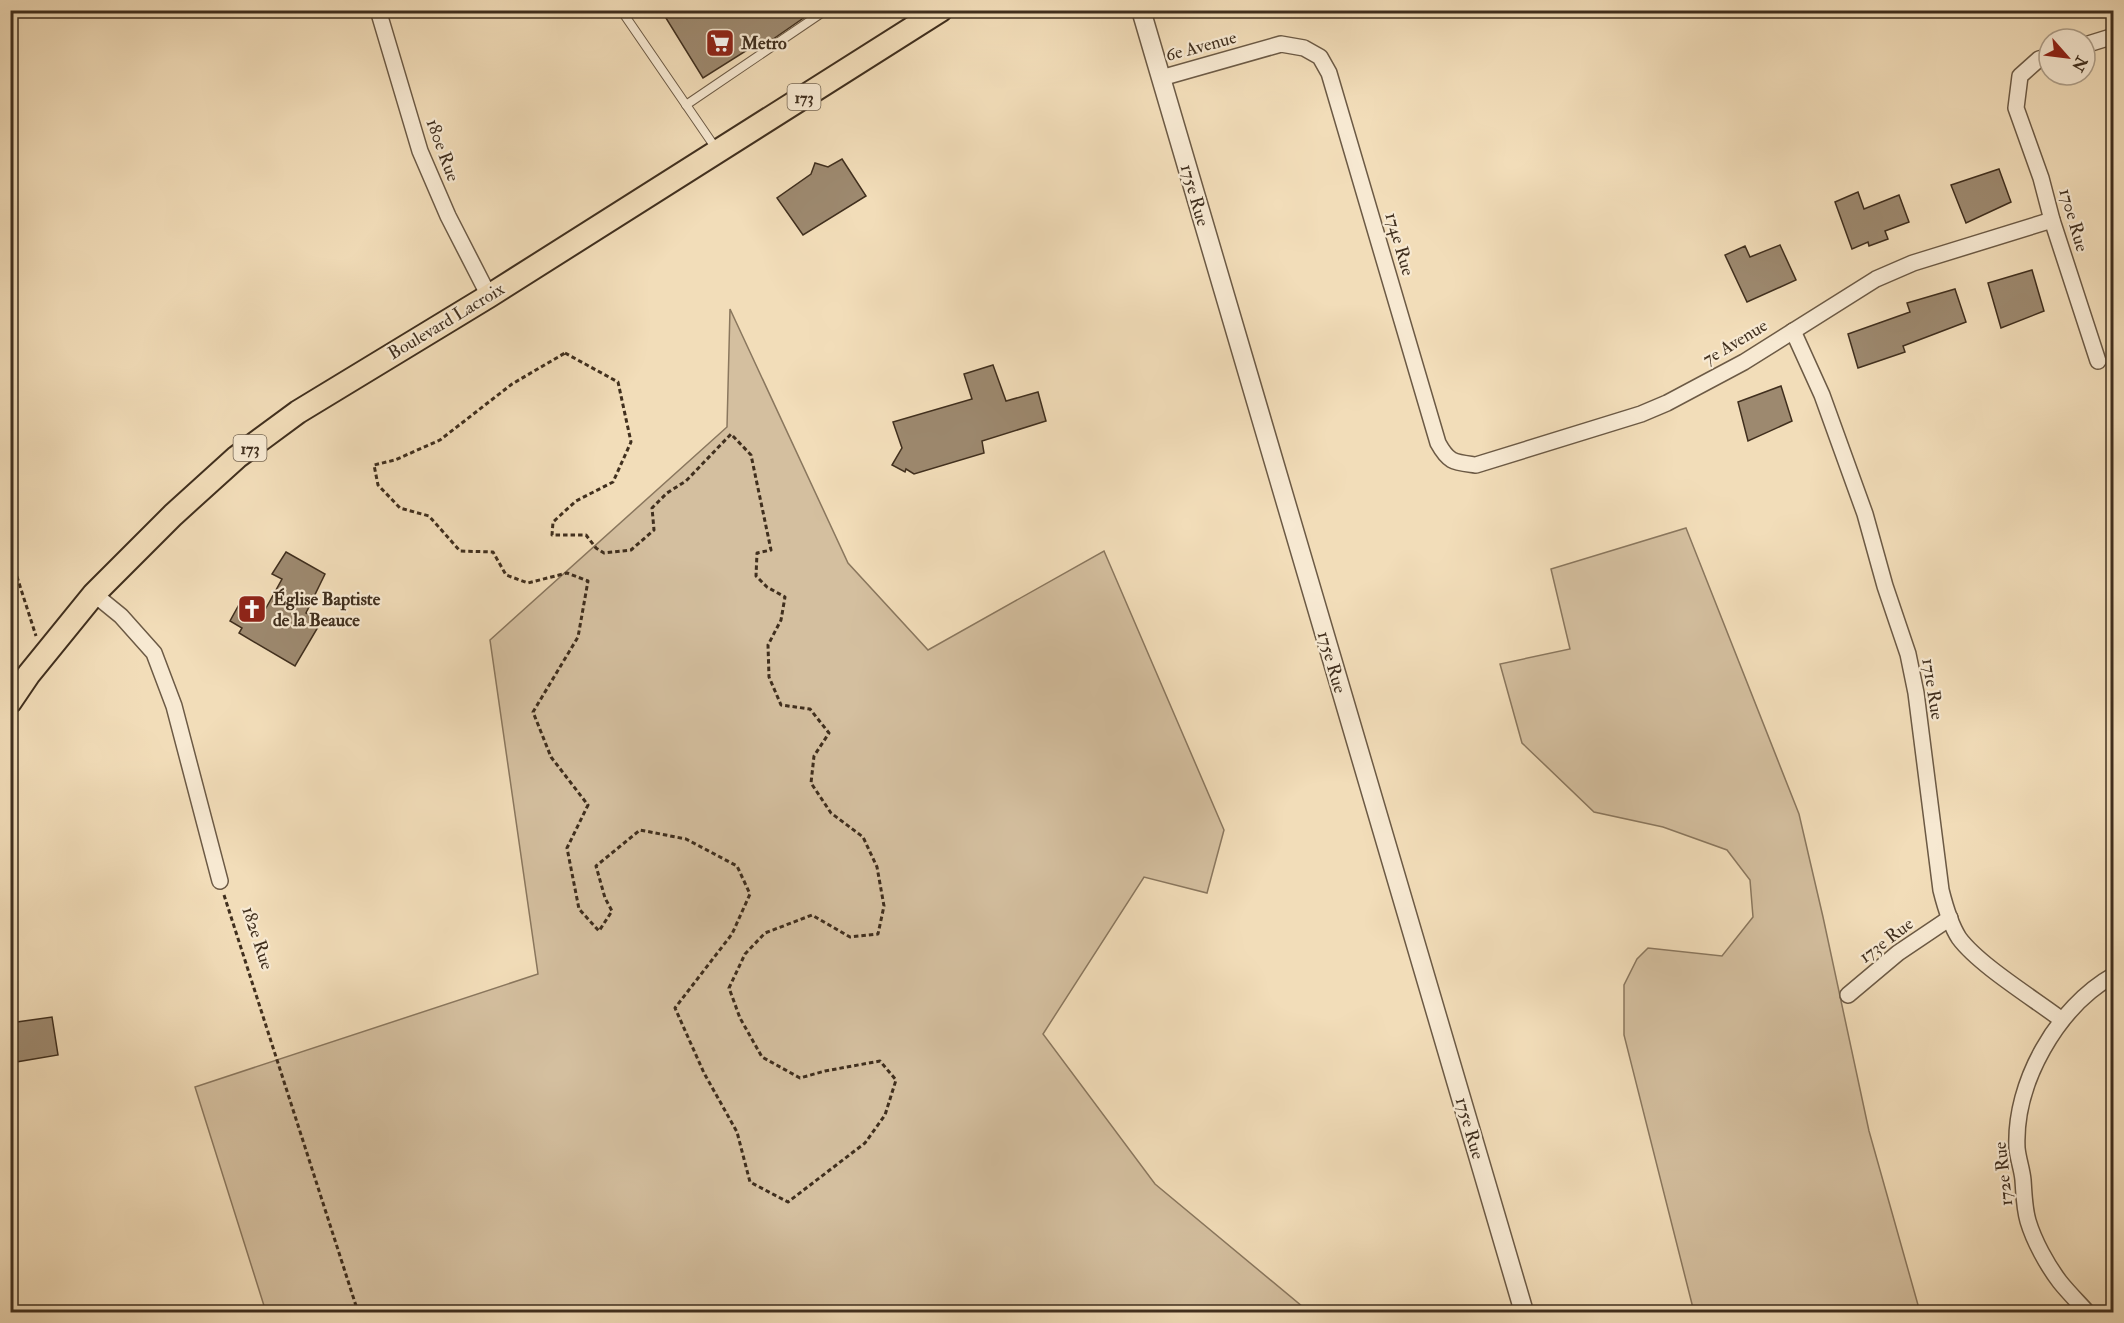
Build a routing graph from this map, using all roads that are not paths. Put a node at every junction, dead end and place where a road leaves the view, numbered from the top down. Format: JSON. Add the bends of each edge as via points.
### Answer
{"nodes":[{"id":1,"x":378,"y":10,"type":"edge"},
{"id":2,"x":621,"y":10,"type":"edge"},
{"id":3,"x":826,"y":10,"type":"edge"},
{"id":4,"x":941,"y":10,"type":"edge"},
{"id":5,"x":1141,"y":10,"type":"edge"},
{"id":6,"x":2114,"y":36,"type":"edge"},
{"id":7,"x":2097,"y":41,"type":"edge"},
{"id":8,"x":1320,"y":57,"type":"joint"},
{"id":9,"x":2037,"y":60,"type":"edge"},
{"id":10,"x":1161,"y":78,"type":"junction"},
{"id":11,"x":686,"y":105,"type":"junction"},
{"id":12,"x":718,"y":152,"type":"junction"},
{"id":13,"x":2052,"y":220,"type":"junction"},
{"id":14,"x":489,"y":296,"type":"junction"},
{"id":15,"x":1793,"y":331,"type":"junction"},
{"id":16,"x":2098,"y":361,"type":"dead end"},
{"id":17,"x":1438,"y":443,"type":"joint"},
{"id":18,"x":94,"y":594,"type":"junction"},
{"id":19,"x":10,"y":702,"type":"edge"},
{"id":20,"x":220,"y":881,"type":"road end"},
{"id":21,"x":1950,"y":918,"type":"junction"},
{"id":22,"x":2114,"y":975,"type":"edge"},
{"id":23,"x":1848,"y":995,"type":"dead end"},
{"id":24,"x":2062,"y":1020,"type":"junction"},
{"id":25,"x":1524,"y":1312,"type":"edge"},
{"id":26,"x":2087,"y":1312,"type":"edge"}],
"edges":[{"from":1,"to":14,"type":"street","name":"180e Rue","via":[[420,151]]},
{"from":2,"to":11,"type":"lane"},
{"from":3,"to":11,"type":"lane"},
{"from":4,"to":12,"type":"main road","name":"Boulevard Lacroix","number":"173"},
{"from":5,"to":10,"type":"street","name":"175e Rue"},
{"from":6,"to":7,"type":"street"},
{"from":8,"to":10,"type":"street","name":"6e Avenue","via":[[1304,48],[1281,45]]},
{"from":8,"to":17,"type":"street","name":"174e Rue","via":[[1329,73]]},
{"from":9,"to":13,"type":"street","name":"170e Rue","via":[[2020,76],[2016,108]]},
{"from":10,"to":25,"type":"street","name":"175e Rue"},
{"from":11,"to":12,"type":"lane"},
{"from":12,"to":14,"type":"main road","name":"Boulevard Lacroix","number":"173"},
{"from":13,"to":15,"type":"street","name":"7e Avenue","via":[[1876,279]]},
{"from":13,"to":16,"type":"street","name":"170e Rue"},
{"from":14,"to":18,"type":"main road","name":"Boulevard Lacroix","number":"173","via":[[298,412],[237,457]]},
{"from":15,"to":17,"type":"street","name":"7e Avenue","via":[[1744,362],[1641,414],[1476,465],[1446,458]]},
{"from":15,"to":21,"type":"street","name":"171e Rue","via":[[1822,395],[1865,514],[1908,654],[1941,890]]},
{"from":18,"to":19,"type":"main road","name":"Boulevard Lacroix","number":"173"},
{"from":18,"to":20,"type":"street","via":[[121,616],[154,653],[174,706]]},
{"from":21,"to":23,"type":"street","name":"173e Rue","via":[[1898,953]]},
{"from":21,"to":24,"type":"street","name":"171e Rue","via":[[1959,938],[1977,956]]},
{"from":22,"to":24,"type":"street","name":"172e Rue"},
{"from":24,"to":26,"type":"street","name":"172e Rue","via":[[2039,1054],[2024,1094],[2017,1149],[2027,1220],[2059,1281]]}]}
